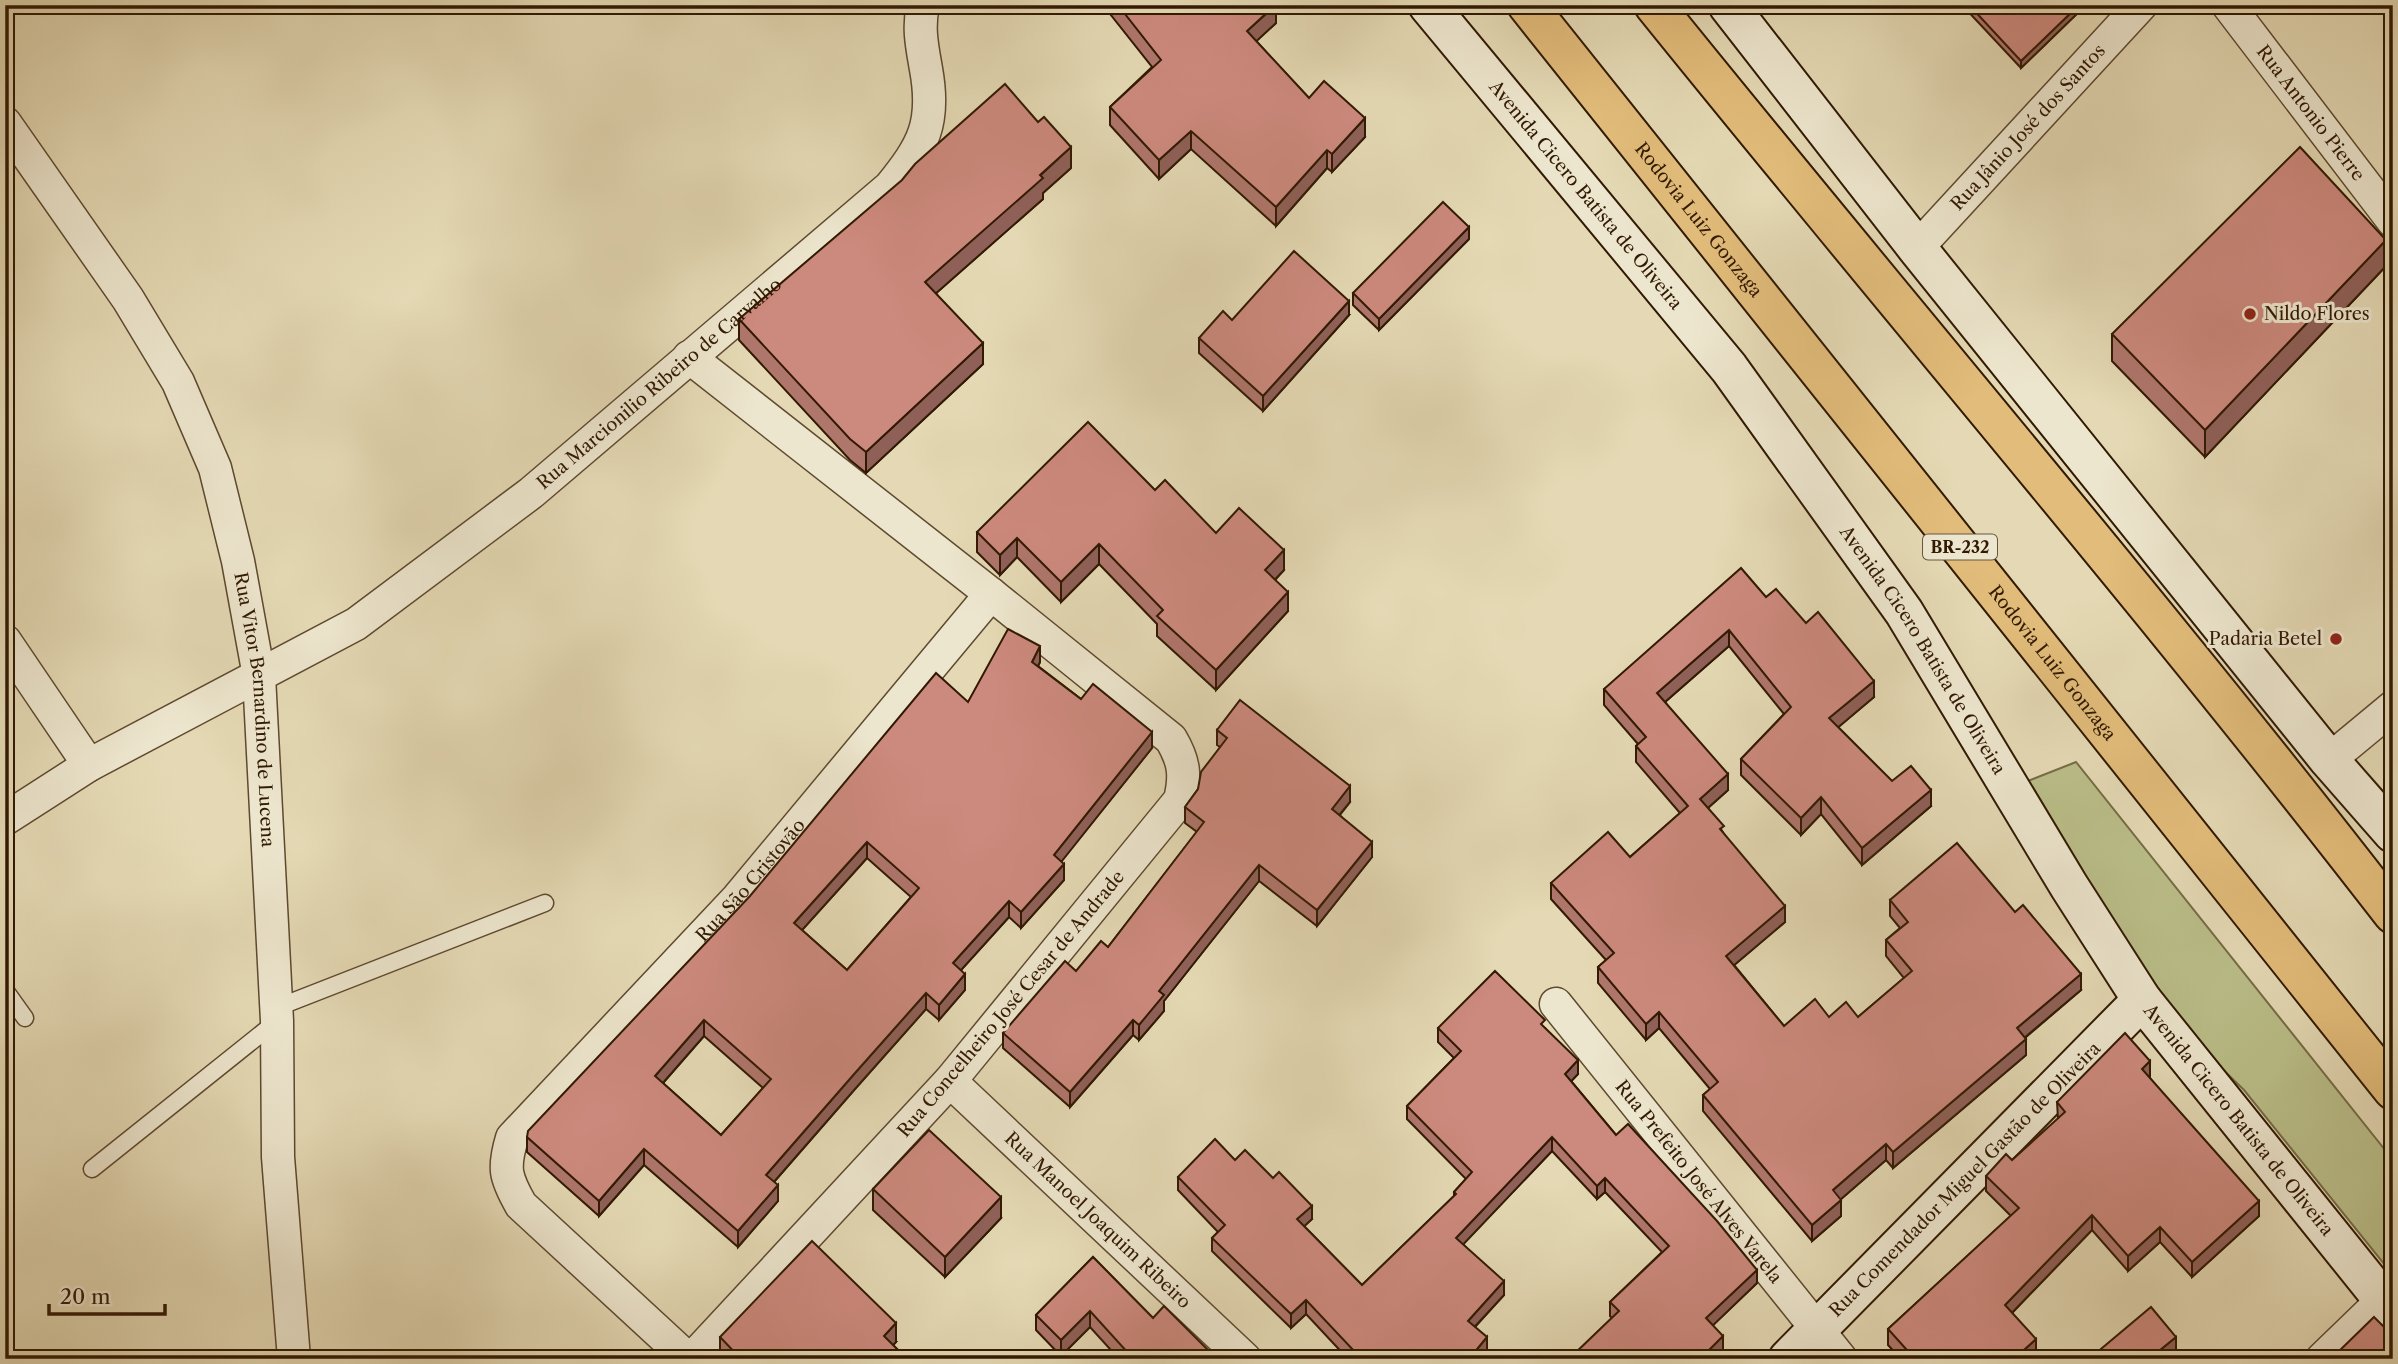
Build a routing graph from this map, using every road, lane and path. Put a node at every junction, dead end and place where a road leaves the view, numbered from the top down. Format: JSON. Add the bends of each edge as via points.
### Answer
{"nodes":[{"id":1,"x":923,"y":5,"type":"edge"},
{"id":2,"x":1428,"y":5,"type":"edge"},
{"id":3,"x":1527,"y":5,"type":"edge"},
{"id":4,"x":1654,"y":5,"type":"edge"},
{"id":5,"x":1728,"y":5,"type":"edge"},
{"id":6,"x":2141,"y":5,"type":"edge"},
{"id":7,"x":2228,"y":5,"type":"edge"},
{"id":8,"x":5,"y":123,"type":"edge"},
{"id":9,"x":2393,"y":220,"type":"edge"},
{"id":10,"x":1917,"y":248,"type":"junction"},
{"id":11,"x":689,"y":357,"type":"junction"},
{"id":12,"x":991,"y":594,"type":"junction"},
{"id":13,"x":5,"y":641,"type":"edge"},
{"id":14,"x":259,"y":676,"type":"junction"},
{"id":15,"x":2393,"y":706,"type":"edge"},
{"id":16,"x":2329,"y":760,"type":"junction"},
{"id":17,"x":89,"y":765,"type":"junction"},
{"id":18,"x":5,"y":819,"type":"edge"},
{"id":19,"x":2393,"y":833,"type":"edge"},
{"id":20,"x":545,"y":904,"type":"dead end"},
{"id":21,"x":2393,"y":914,"type":"edge"},
{"id":22,"x":5,"y":990,"type":"edge"},
{"id":23,"x":2141,"y":1000,"type":"junction"},
{"id":24,"x":1556,"y":1004,"type":"dead end"},
{"id":25,"x":277,"y":1014,"type":"junction"},
{"id":26,"x":25,"y":1018,"type":"dead end"},
{"id":27,"x":950,"y":1081,"type":"junction"},
{"id":28,"x":2393,"y":1090,"type":"edge"},
{"id":29,"x":92,"y":1169,"type":"dead end"},
{"id":30,"x":2388,"y":1306,"type":"edge"},
{"id":31,"x":1830,"y":1345,"type":"edge"},
{"id":32,"x":294,"y":1359,"type":"edge"},
{"id":33,"x":690,"y":1359,"type":"edge"},
{"id":34,"x":1245,"y":1359,"type":"edge"},
{"id":35,"x":1788,"y":1359,"type":"edge"},
{"id":36,"x":2322,"y":1359,"type":"edge"}],
"edges":[{"from":1,"to":11,"type":"street","name":"Rua Marcionilio Ribeiro de Carvalho","via":[[919,26],[929,85],[929,118],[917,153],[890,187]]},
{"from":2,"to":23,"type":"main road","name":"Avenida Cicero Batista de Oliveira","via":[[1729,368],[1822,496],[1904,612]]},
{"from":3,"to":28,"type":"highway","name":"Rodovia Luiz Gonzaga","number":"BR-232"},
{"from":4,"to":21,"type":"highway","via":[[2285,773]]},
{"from":5,"to":10,"type":"main road"},
{"from":6,"to":10,"type":"street","name":"Rua Jânio José dos Santos"},
{"from":7,"to":9,"type":"street","name":"Rua Antonio Pierre"},
{"from":8,"to":14,"type":"street","name":"Rua Vitor Bernardino de Lucena","via":[[128,299],[178,382],[215,468]]},
{"from":10,"to":16,"type":"main road"},
{"from":11,"to":12,"type":"street"},
{"from":11,"to":14,"type":"street","name":"Rua Marcionilio Ribeiro de Carvalho","via":[[531,493],[429,570],[356,624]]},
{"from":12,"to":27,"type":"street","name":"Rua Concelheiro José Cesar de Andrade","via":[[1171,739],[1182,757],[1185,778],[1180,800]]},
{"from":12,"to":33,"type":"street","name":"Rua São Cristovão","via":[[737,900],[512,1138],[505,1161],[507,1182],[521,1205]]},
{"from":13,"to":17,"type":"street"},
{"from":14,"to":17,"type":"street","name":"Rua Marcionilio Ribeiro de Carvalho"},
{"from":14,"to":25,"type":"street","name":"Rua Vitor Bernardino de Lucena"},
{"from":15,"to":16,"type":"street"},
{"from":16,"to":19,"type":"main road"},
{"from":17,"to":18,"type":"street","name":"Rua Marcionilio Ribeiro de Carvalho"},
{"from":20,"to":25,"type":"lane"},
{"from":22,"to":26,"type":"lane"},
{"from":23,"to":30,"type":"main road","name":"Avenida Cicero Batista de Oliveira"},
{"from":23,"to":31,"type":"main road","name":"Rua Comendador Miguel Gastão de Oliveira"},
{"from":24,"to":31,"type":"street","name":"Rua Prefeito José Alves Varela"},
{"from":25,"to":29,"type":"lane"},
{"from":25,"to":32,"type":"street","name":"Rua Vitor Bernardino de Lucena","via":[[278,1157]]},
{"from":27,"to":33,"type":"street","name":"Rua Concelheiro José Cesar de Andrade"},
{"from":27,"to":34,"type":"street","name":"Rua Manoel Joaquim Ribeiro"},
{"from":30,"to":36,"type":"street"},
{"from":31,"to":35,"type":"main road","name":"Rua Comendador Miguel Gastão de Oliveira"}]}
